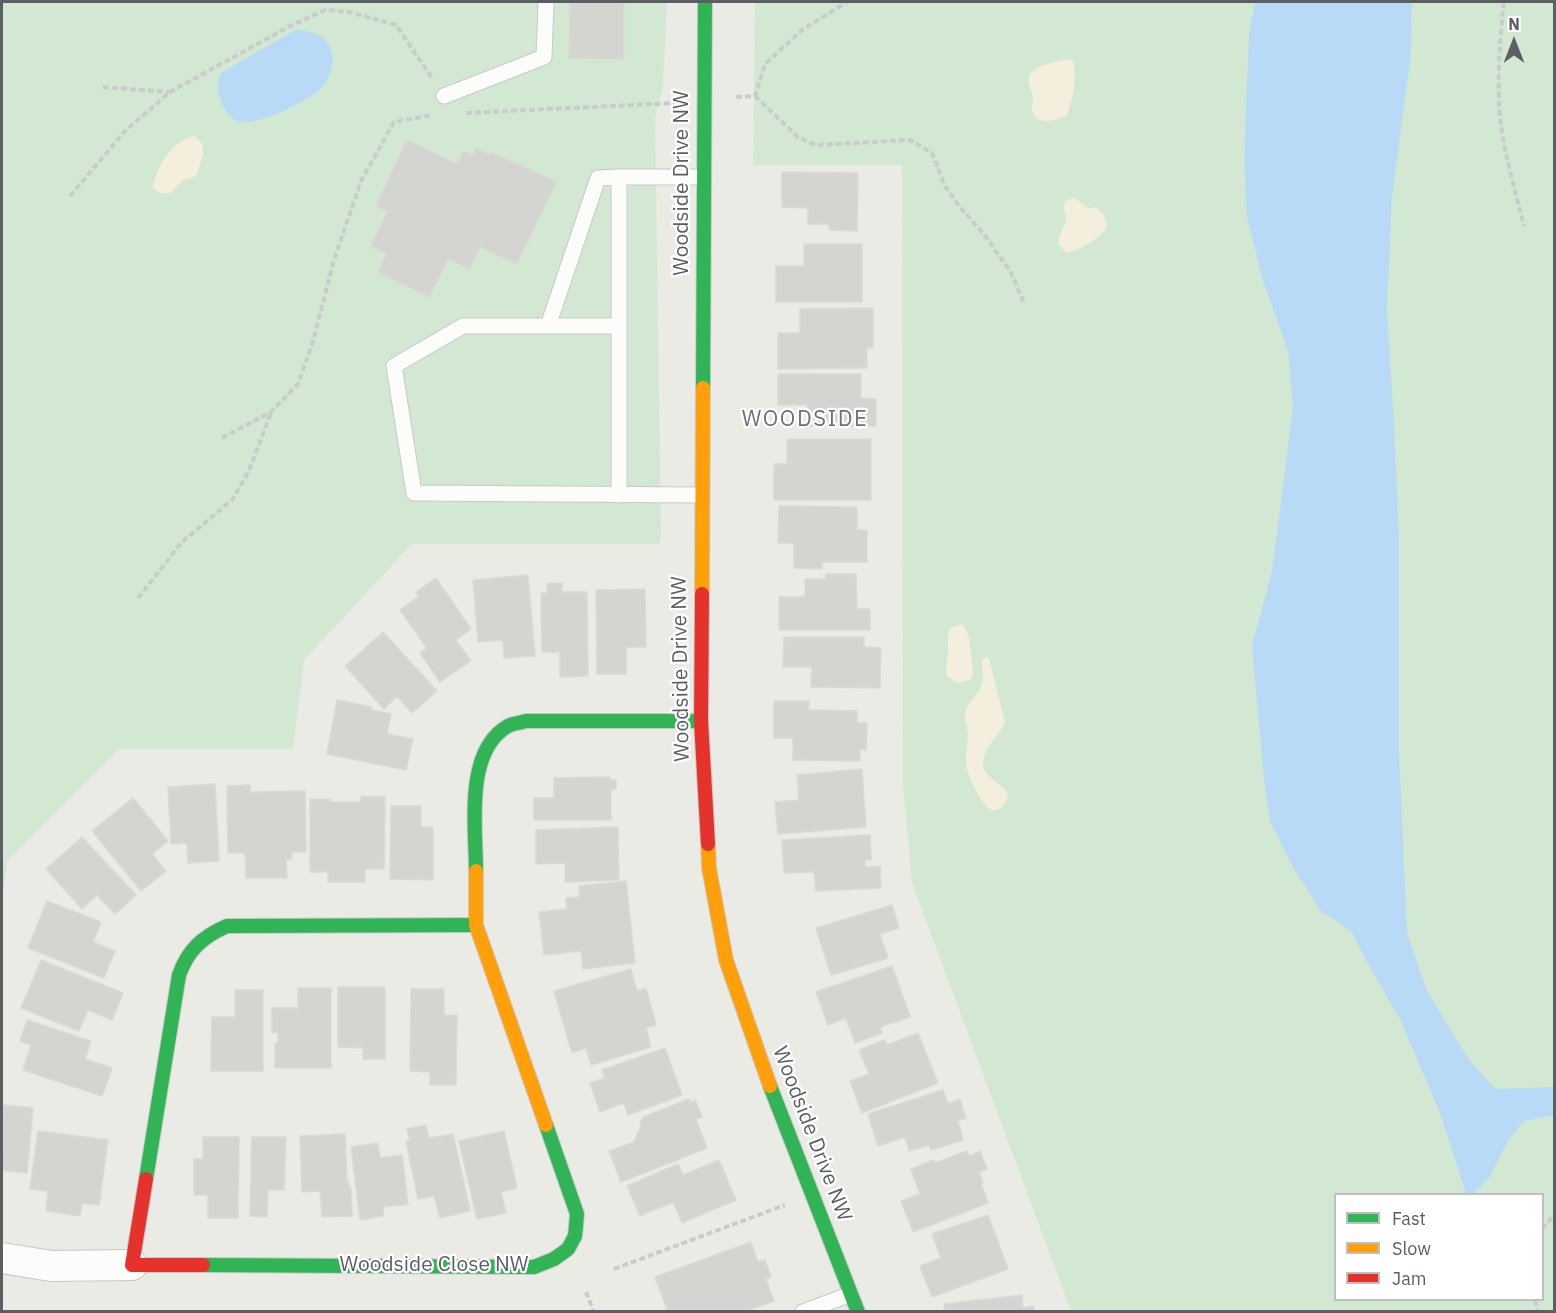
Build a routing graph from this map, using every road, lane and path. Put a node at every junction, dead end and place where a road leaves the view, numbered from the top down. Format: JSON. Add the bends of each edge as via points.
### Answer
{"nodes":[{"id":1,"x":546,"y":2,"type":"edge"},
{"id":2,"x":705,"y":2,"type":"edge"},
{"id":3,"x":847,"y":2,"type":"edge"},
{"id":4,"x":1504,"y":2,"type":"edge"},
{"id":5,"x":103,"y":87,"type":"dead end"},
{"id":6,"x":170,"y":92,"type":"junction"},
{"id":7,"x":444,"y":96,"type":"junction"},
{"id":8,"x":754,"y":96,"type":"junction"},
{"id":9,"x":735,"y":98,"type":"dead end"},
{"id":10,"x":675,"y":102,"type":"dead end"},
{"id":11,"x":456,"y":114,"type":"junction"},
{"id":12,"x":619,"y":177,"type":"junction"},
{"id":13,"x":703,"y":177,"type":"junction"},
{"id":14,"x":70,"y":196,"type":"dead end"},
{"id":15,"x":1524,"y":226,"type":"dead end"},
{"id":16,"x":1024,"y":303,"type":"dead end"},
{"id":17,"x":548,"y":326,"type":"junction"},
{"id":18,"x":619,"y":326,"type":"junction"},
{"id":19,"x":271,"y":412,"type":"junction"},
{"id":20,"x":222,"y":438,"type":"dead end"},
{"id":21,"x":619,"y":495,"type":"junction"},
{"id":22,"x":701,"y":495,"type":"junction"},
{"id":23,"x":138,"y":597,"type":"dead end"},
{"id":24,"x":700,"y":721,"type":"junction"},
{"id":25,"x":476,"y":925,"type":"junction"},
{"id":26,"x":786,"y":1205,"type":"dead end"},
{"id":27,"x":1554,"y":1215,"type":"edge"},
{"id":28,"x":1544,"y":1227,"type":"edge"},
{"id":29,"x":2,"y":1258,"type":"edge"},
{"id":30,"x":132,"y":1265,"type":"junction"},
{"id":31,"x":614,"y":1269,"type":"dead end"},
{"id":32,"x":586,"y":1292,"type":"dead end"},
{"id":33,"x":851,"y":1294,"type":"junction"},
{"id":34,"x":594,"y":1311,"type":"edge"},
{"id":35,"x":803,"y":1311,"type":"edge"},
{"id":36,"x":858,"y":1311,"type":"edge"}],
"edges":[{"from":1,"to":7,"type":"lane","via":[[544,57]]},
{"from":2,"to":13,"type":"street","name":"Woodside Drive NW"},
{"from":3,"to":8,"type":"path","via":[[802,30],[765,64]]},
{"from":4,"to":15,"type":"path","via":[[1499,105]]},
{"from":5,"to":6,"type":"path"},
{"from":6,"to":7,"type":"path","via":[[325,10],[349,12],[396,25]]},
{"from":6,"to":14,"type":"path","via":[[125,131]]},
{"from":7,"to":11,"type":"path"},
{"from":8,"to":9,"type":"path"},
{"from":8,"to":16,"type":"path","via":[[798,137],[816,145],[910,140],[932,153],[945,186],[1011,273]]},
{"from":10,"to":11,"type":"path"},
{"from":11,"to":19,"type":"path","via":[[394,122],[361,181],[298,384]]},
{"from":12,"to":13,"type":"lane"},
{"from":12,"to":17,"type":"lane","via":[[598,178]]},
{"from":12,"to":18,"type":"lane"},
{"from":13,"to":22,"type":"street","name":"Woodside Drive NW"},
{"from":17,"to":18,"type":"lane"},
{"from":17,"to":21,"type":"lane","via":[[463,326],[394,366],[414,493]]},
{"from":18,"to":21,"type":"lane"},
{"from":19,"to":20,"type":"path"},
{"from":19,"to":23,"type":"path","via":[[248,473],[232,500],[182,542]]},
{"from":21,"to":22,"type":"lane"},
{"from":22,"to":24,"type":"street","name":"Woodside Drive NW"},
{"from":24,"to":25,"type":"street","name":"Woodside Close NW","via":[[526,721],[508,726],[483,753],[476,777]]},
{"from":24,"to":33,"type":"street","name":"Woodside Drive NW","via":[[709,868],[726,960]]},
{"from":25,"to":30,"type":"street","via":[[227,926],[197,942],[184,958],[179,975]]},
{"from":25,"to":30,"type":"street","name":"Woodside Close NW","via":[[577,1214],[577,1230],[570,1249],[534,1267]]},
{"from":26,"to":31,"type":"path"},
{"from":27,"to":28,"type":"path"},
{"from":29,"to":30,"type":"street","name":"Woodside Close NW","via":[[51,1266]]},
{"from":32,"to":34,"type":"path"},
{"from":33,"to":35,"type":"lane"},
{"from":33,"to":36,"type":"street","name":"Woodside Drive NW"}]}
